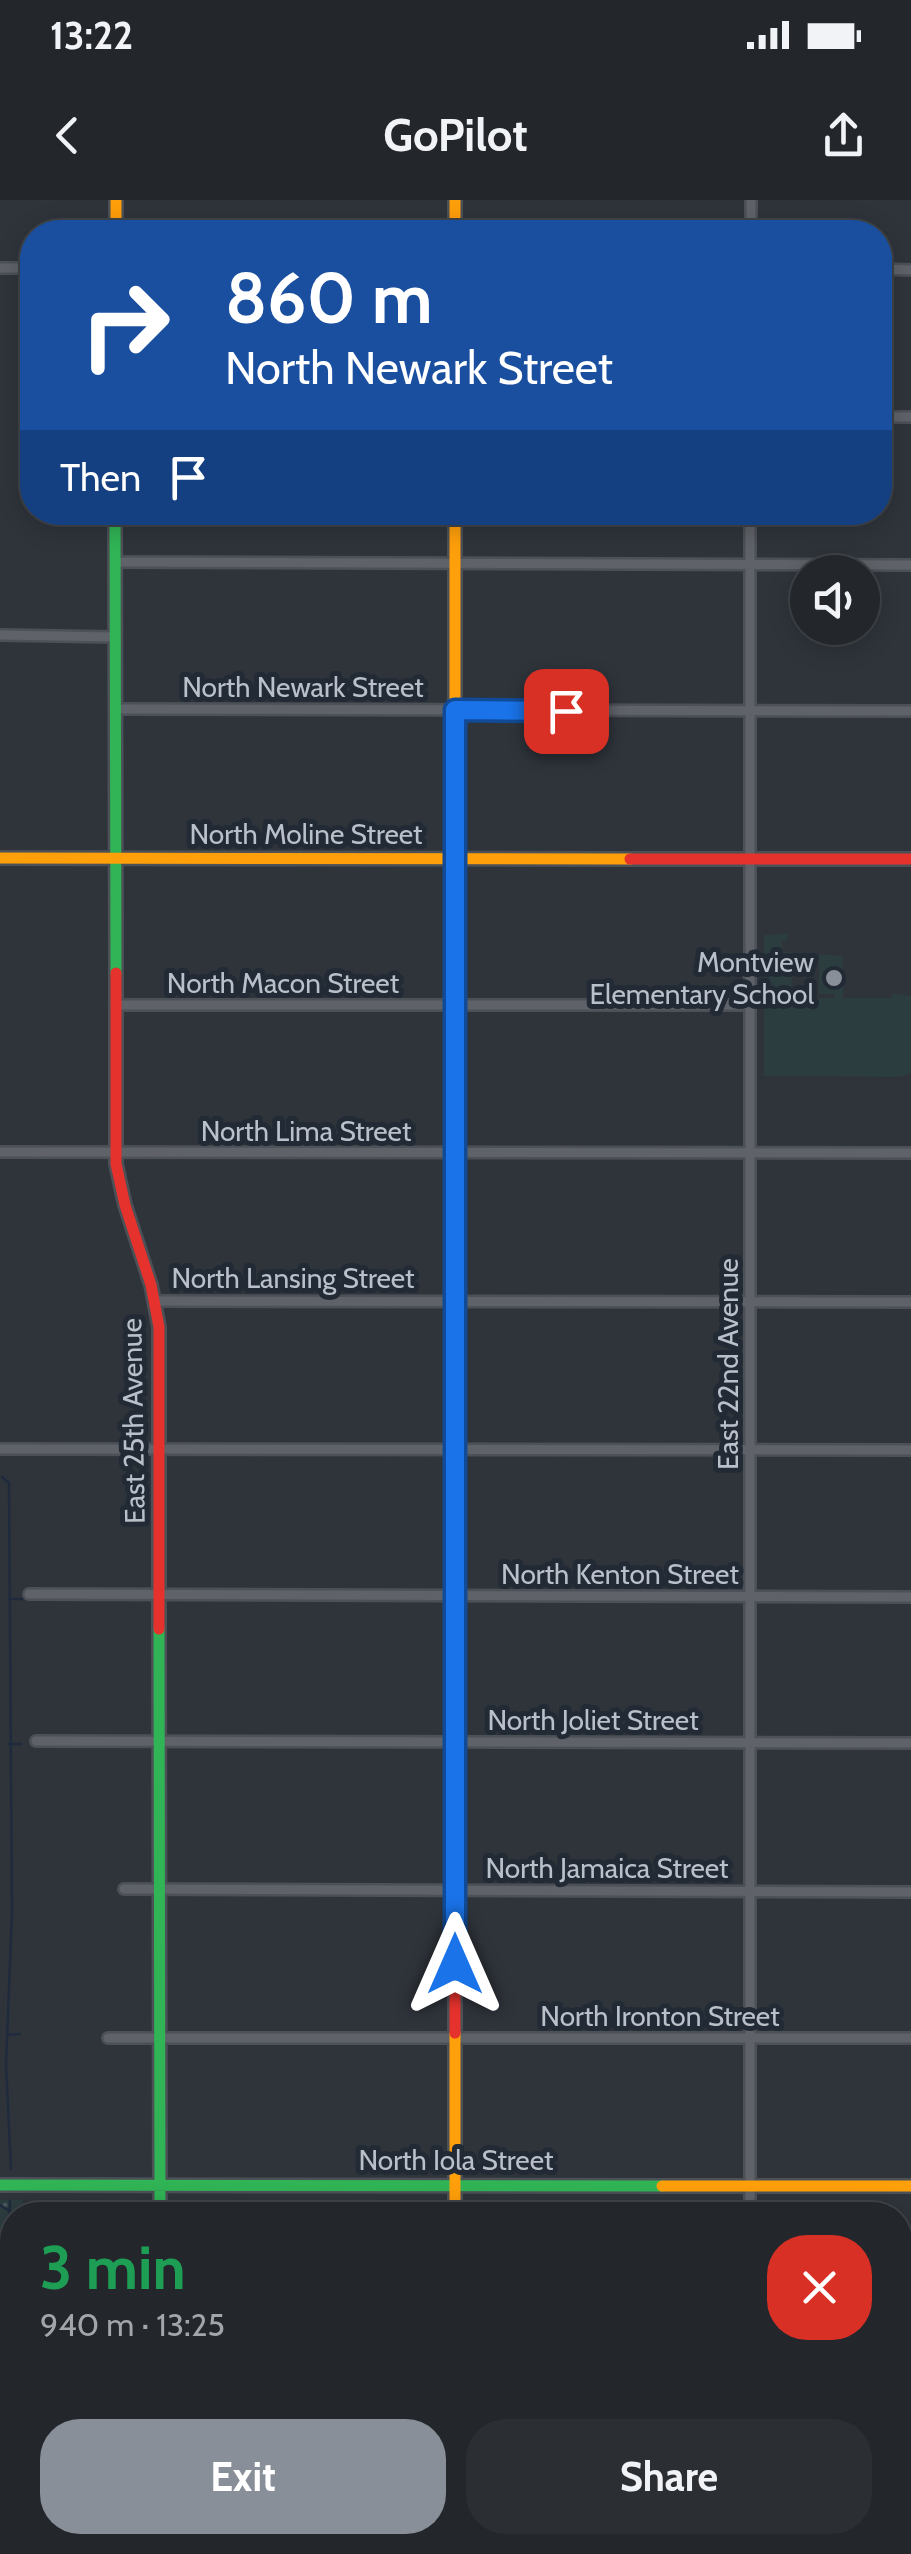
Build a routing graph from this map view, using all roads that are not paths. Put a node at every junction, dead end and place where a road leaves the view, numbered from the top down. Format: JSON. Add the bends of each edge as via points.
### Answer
{"nodes":[{"id":1,"x":115,"y":525,"type":"edge"},
{"id":2,"x":455,"y":525,"type":"edge"},
{"id":3,"x":750,"y":525,"type":"edge"},
{"id":4,"x":115,"y":562,"type":"junction"},
{"id":5,"x":455,"y":562,"type":"junction"},
{"id":6,"x":750,"y":564,"type":"junction"},
{"id":7,"x":911,"y":564,"type":"edge"},
{"id":8,"x":0,"y":636,"type":"edge"},
{"id":9,"x":116,"y":637,"type":"junction"},
{"id":10,"x":116,"y":709,"type":"junction"},
{"id":11,"x":455,"y":710,"type":"junction"},
{"id":12,"x":750,"y":711,"type":"junction"},
{"id":13,"x":911,"y":711,"type":"edge"},
{"id":14,"x":0,"y":858,"type":"edge"},
{"id":15,"x":115,"y":858,"type":"junction"},
{"id":16,"x":455,"y":859,"type":"junction"},
{"id":17,"x":750,"y":859,"type":"junction"},
{"id":18,"x":911,"y":859,"type":"edge"},
{"id":19,"x":115,"y":1005,"type":"junction"},
{"id":20,"x":455,"y":1006,"type":"junction"},
{"id":21,"x":750,"y":1006,"type":"junction"},
{"id":22,"x":0,"y":1152,"type":"edge"},
{"id":23,"x":750,"y":1152,"type":"junction"},
{"id":24,"x":116,"y":1153,"type":"junction"},
{"id":25,"x":911,"y":1153,"type":"edge"},
{"id":26,"x":455,"y":1154,"type":"junction"},
{"id":27,"x":455,"y":1300,"type":"junction"},
{"id":28,"x":156,"y":1301,"type":"junction"},
{"id":29,"x":750,"y":1302,"type":"junction"},
{"id":30,"x":911,"y":1302,"type":"edge"},
{"id":31,"x":0,"y":1449,"type":"edge"},
{"id":32,"x":160,"y":1450,"type":"junction"},
{"id":33,"x":455,"y":1450,"type":"junction"},
{"id":34,"x":750,"y":1450,"type":"junction"},
{"id":35,"x":911,"y":1450,"type":"edge"},
{"id":36,"x":29,"y":1594,"type":"dead end"},
{"id":37,"x":160,"y":1595,"type":"junction"},
{"id":38,"x":455,"y":1596,"type":"junction"},
{"id":39,"x":750,"y":1596,"type":"junction"},
{"id":40,"x":911,"y":1597,"type":"edge"},
{"id":41,"x":36,"y":1741,"type":"dead end"},
{"id":42,"x":160,"y":1742,"type":"junction"},
{"id":43,"x":455,"y":1742,"type":"junction"},
{"id":44,"x":750,"y":1743,"type":"junction"},
{"id":45,"x":911,"y":1744,"type":"edge"},
{"id":46,"x":124,"y":1889,"type":"dead end"},
{"id":47,"x":160,"y":1889,"type":"junction"},
{"id":48,"x":455,"y":1890,"type":"junction"},
{"id":49,"x":750,"y":1891,"type":"junction"},
{"id":50,"x":911,"y":1892,"type":"edge"},
{"id":51,"x":108,"y":2038,"type":"dead end"},
{"id":52,"x":160,"y":2038,"type":"junction"},
{"id":53,"x":455,"y":2038,"type":"junction"},
{"id":54,"x":911,"y":2038,"type":"edge"},
{"id":55,"x":750,"y":2039,"type":"junction"},
{"id":56,"x":160,"y":2184,"type":"junction"},
{"id":57,"x":0,"y":2185,"type":"edge"},
{"id":58,"x":455,"y":2185,"type":"junction"},
{"id":59,"x":750,"y":2185,"type":"junction"},
{"id":60,"x":911,"y":2186,"type":"edge"},
{"id":61,"x":160,"y":2202,"type":"edge"},
{"id":62,"x":455,"y":2202,"type":"edge"},
{"id":63,"x":750,"y":2202,"type":"edge"}],
"edges":[{"from":1,"to":4,"type":"street","name":"East 25th Avenue"},
{"from":2,"to":5,"type":"street"},
{"from":3,"to":6,"type":"street","name":"East 22nd Avenue"},
{"from":4,"to":5,"type":"street"},
{"from":4,"to":9,"type":"street","name":"East 25th Avenue"},
{"from":5,"to":6,"type":"street"},
{"from":5,"to":11,"type":"street"},
{"from":6,"to":7,"type":"street"},
{"from":6,"to":12,"type":"street","name":"East 22nd Avenue"},
{"from":8,"to":9,"type":"street"},
{"from":9,"to":10,"type":"street","name":"East 25th Avenue"},
{"from":10,"to":11,"type":"street","name":"North Newark Street"},
{"from":10,"to":15,"type":"street","name":"East 25th Avenue"},
{"from":11,"to":12,"type":"street","name":"North Newark Street"},
{"from":11,"to":16,"type":"street"},
{"from":12,"to":13,"type":"street","name":"North Newark Street"},
{"from":12,"to":17,"type":"street","name":"East 22nd Avenue"},
{"from":14,"to":15,"type":"street","name":"North Moline Street"},
{"from":15,"to":16,"type":"street","name":"North Moline Street"},
{"from":15,"to":19,"type":"street","name":"East 25th Avenue"},
{"from":16,"to":17,"type":"street","name":"North Moline Street"},
{"from":16,"to":20,"type":"street"},
{"from":17,"to":18,"type":"street","name":"North Moline Street"},
{"from":17,"to":21,"type":"street","name":"East 22nd Avenue"},
{"from":19,"to":20,"type":"street","name":"North Macon Street"},
{"from":19,"to":24,"type":"street","name":"East 25th Avenue"},
{"from":20,"to":21,"type":"street","name":"North Macon Street"},
{"from":20,"to":26,"type":"street"},
{"from":21,"to":23,"type":"street","name":"East 22nd Avenue"},
{"from":22,"to":24,"type":"street","name":"North Lima Street"},
{"from":23,"to":25,"type":"street","name":"North Lima Street"},
{"from":23,"to":26,"type":"street","name":"North Lima Street"},
{"from":23,"to":29,"type":"street","name":"East 22nd Avenue"},
{"from":24,"to":26,"type":"street","name":"North Lima Street"},
{"from":24,"to":28,"type":"street","name":"East 25th Avenue","via":[[125,1210]]},
{"from":26,"to":27,"type":"street"},
{"from":27,"to":28,"type":"street","name":"North Lansing Street"},
{"from":27,"to":29,"type":"street","name":"North Lansing Street"},
{"from":27,"to":33,"type":"street"},
{"from":28,"to":32,"type":"street","name":"East 25th Avenue"},
{"from":29,"to":30,"type":"street","name":"North Lansing Street"},
{"from":29,"to":34,"type":"street","name":"East 22nd Avenue"},
{"from":31,"to":32,"type":"street"},
{"from":32,"to":33,"type":"street"},
{"from":32,"to":37,"type":"street","name":"East 25th Avenue"},
{"from":33,"to":34,"type":"street"},
{"from":33,"to":38,"type":"street"},
{"from":34,"to":35,"type":"street"},
{"from":34,"to":39,"type":"street","name":"East 22nd Avenue"},
{"from":36,"to":37,"type":"street","name":"North Kenton Street"},
{"from":37,"to":38,"type":"street","name":"North Kenton Street"},
{"from":37,"to":42,"type":"street","name":"East 25th Avenue"},
{"from":38,"to":39,"type":"street","name":"North Kenton Street"},
{"from":38,"to":43,"type":"street"},
{"from":39,"to":40,"type":"street","name":"North Kenton Street"},
{"from":39,"to":44,"type":"street","name":"East 22nd Avenue"},
{"from":41,"to":42,"type":"street","name":"North Joliet Street"},
{"from":42,"to":43,"type":"street","name":"North Joliet Street"},
{"from":42,"to":47,"type":"street","name":"East 25th Avenue"},
{"from":43,"to":44,"type":"street","name":"North Joliet Street"},
{"from":43,"to":48,"type":"street"},
{"from":44,"to":45,"type":"street","name":"North Joliet Street"},
{"from":44,"to":49,"type":"street","name":"East 22nd Avenue"},
{"from":46,"to":47,"type":"street","name":"North Jamaica Street"},
{"from":47,"to":48,"type":"street","name":"North Jamaica Street"},
{"from":47,"to":52,"type":"street","name":"East 25th Avenue"},
{"from":48,"to":49,"type":"street","name":"North Jamaica Street"},
{"from":48,"to":53,"type":"street"},
{"from":49,"to":50,"type":"street","name":"North Jamaica Street"},
{"from":49,"to":55,"type":"street","name":"East 22nd Avenue"},
{"from":51,"to":52,"type":"street","name":"North Ironton Street"},
{"from":52,"to":53,"type":"street","name":"North Ironton Street"},
{"from":52,"to":56,"type":"street","name":"East 25th Avenue"},
{"from":53,"to":55,"type":"street","name":"North Ironton Street"},
{"from":53,"to":58,"type":"street"},
{"from":54,"to":55,"type":"street","name":"North Ironton Street"},
{"from":55,"to":59,"type":"street","name":"East 22nd Avenue"},
{"from":56,"to":57,"type":"street","name":"North Iola Street"},
{"from":56,"to":58,"type":"street","name":"North Iola Street"},
{"from":56,"to":61,"type":"street","name":"East 25th Avenue"},
{"from":58,"to":59,"type":"street","name":"North Iola Street"},
{"from":58,"to":62,"type":"street"},
{"from":59,"to":60,"type":"street","name":"North Iola Street"},
{"from":59,"to":63,"type":"street","name":"East 22nd Avenue"}]}
